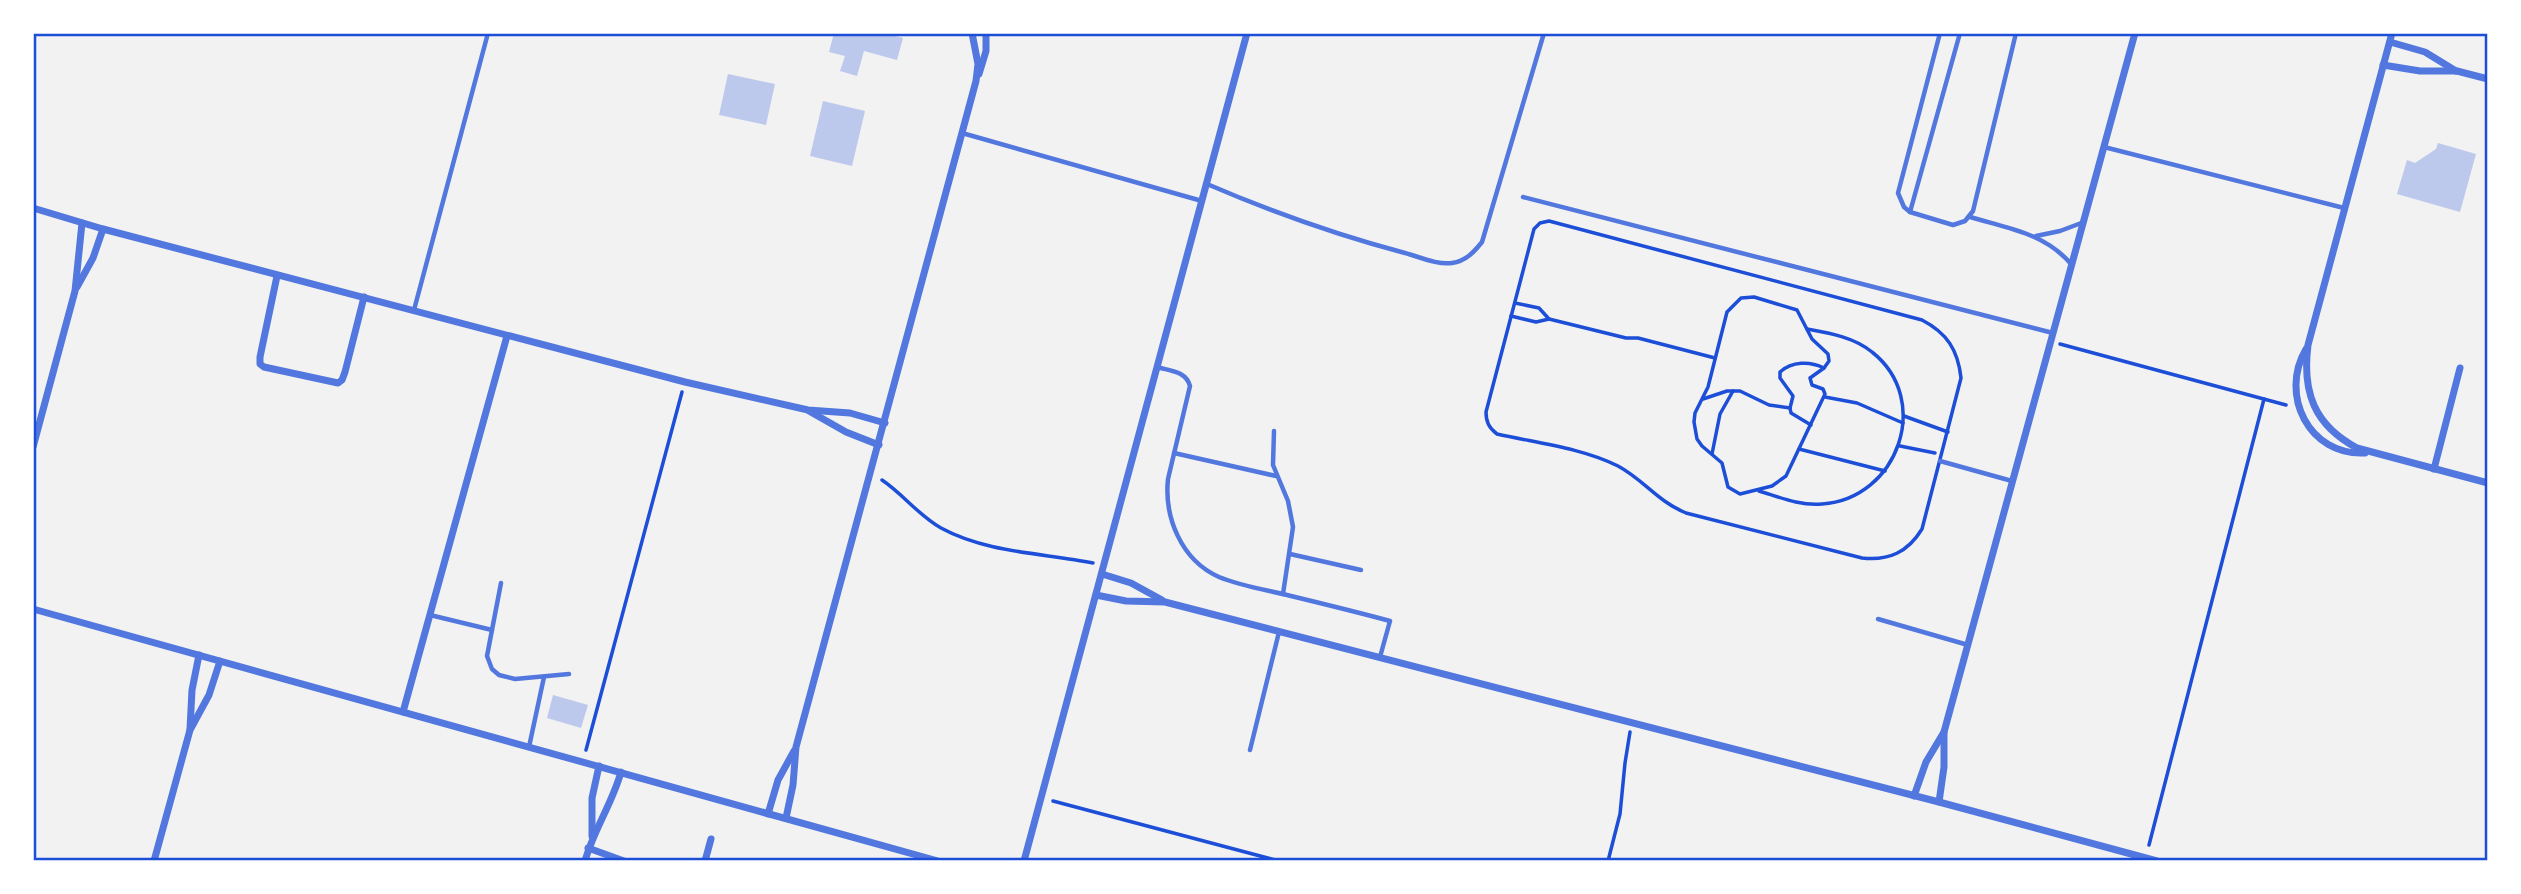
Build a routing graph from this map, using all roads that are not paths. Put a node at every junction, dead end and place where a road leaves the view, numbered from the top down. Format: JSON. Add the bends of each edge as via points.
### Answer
{"nodes":[{"id":1,"x":488,"y":33,"type":"edge"},
{"id":2,"x":972,"y":33,"type":"edge"},
{"id":3,"x":986,"y":33,"type":"edge"},
{"id":4,"x":1247,"y":33,"type":"edge"},
{"id":5,"x":1544,"y":33,"type":"edge"},
{"id":6,"x":1940,"y":33,"type":"edge"},
{"id":7,"x":1960,"y":33,"type":"edge"},
{"id":8,"x":2015,"y":33,"type":"edge"},
{"id":9,"x":2135,"y":33,"type":"edge"},
{"id":10,"x":2391,"y":38,"type":"edge"},
{"id":11,"x":2383,"y":65,"type":"junction"},
{"id":12,"x":2457,"y":71,"type":"junction"},
{"id":13,"x":2488,"y":79,"type":"edge"},
{"id":14,"x":976,"y":81,"type":"junction"},
{"id":15,"x":962,"y":133,"type":"junction"},
{"id":16,"x":2104,"y":147,"type":"junction"},
{"id":17,"x":1206,"y":184,"type":"junction"},
{"id":18,"x":1523,"y":197,"type":"dead end"},
{"id":19,"x":1202,"y":201,"type":"junction"},
{"id":20,"x":33,"y":208,"type":"edge"},
{"id":21,"x":2344,"y":208,"type":"junction"},
{"id":22,"x":1910,"y":212,"type":"junction"},
{"id":23,"x":1969,"y":217,"type":"junction"},
{"id":24,"x":2084,"y":222,"type":"junction"},
{"id":25,"x":82,"y":223,"type":"junction"},
{"id":26,"x":103,"y":229,"type":"junction"},
{"id":27,"x":2035,"y":236,"type":"junction"},
{"id":28,"x":2072,"y":265,"type":"junction"},
{"id":29,"x":277,"y":276,"type":"junction"},
{"id":30,"x":75,"y":291,"type":"junction"},
{"id":31,"x":364,"y":297,"type":"junction"},
{"id":32,"x":414,"y":310,"type":"junction"},
{"id":33,"x":507,"y":336,"type":"junction"},
{"id":34,"x":2053,"y":338,"type":"junction"},
{"id":35,"x":2308,"y":345,"type":"junction"},
{"id":36,"x":1157,"y":367,"type":"junction"},
{"id":37,"x":2460,"y":368,"type":"dead end"},
{"id":38,"x":808,"y":410,"type":"junction"},
{"id":39,"x":885,"y":423,"type":"junction"},
{"id":40,"x":1274,"y":431,"type":"dead end"},
{"id":41,"x":879,"y":445,"type":"junction"},
{"id":42,"x":33,"y":447,"type":"edge"},
{"id":43,"x":1174,"y":453,"type":"junction"},
{"id":44,"x":2371,"y":453,"type":"junction"},
{"id":45,"x":1941,"y":458,"type":"road end"},
{"id":46,"x":2434,"y":469,"type":"junction"},
{"id":47,"x":1276,"y":476,"type":"junction"},
{"id":48,"x":2013,"y":481,"type":"junction"},
{"id":49,"x":2488,"y":483,"type":"edge"},
{"id":50,"x":1290,"y":554,"type":"junction"},
{"id":51,"x":1103,"y":569,"type":"junction"},
{"id":52,"x":1361,"y":570,"type":"dead end"},
{"id":53,"x":501,"y":583,"type":"dead end"},
{"id":54,"x":1096,"y":594,"type":"junction"},
{"id":55,"x":1283,"y":594,"type":"junction"},
{"id":56,"x":1166,"y":601,"type":"junction"},
{"id":57,"x":33,"y":608,"type":"edge"},
{"id":58,"x":430,"y":615,"type":"junction"},
{"id":59,"x":1878,"y":619,"type":"dead end"},
{"id":60,"x":492,"y":630,"type":"junction"},
{"id":61,"x":1280,"y":632,"type":"junction"},
{"id":62,"x":1968,"y":645,"type":"junction"},
{"id":63,"x":199,"y":655,"type":"junction"},
{"id":64,"x":1380,"y":658,"type":"junction"},
{"id":65,"x":220,"y":661,"type":"junction"},
{"id":66,"x":569,"y":674,"type":"dead end"},
{"id":67,"x":544,"y":677,"type":"junction"},
{"id":68,"x":403,"y":712,"type":"junction"},
{"id":69,"x":191,"y":730,"type":"junction"},
{"id":70,"x":1944,"y":732,"type":"junction"},
{"id":71,"x":529,"y":747,"type":"junction"},
{"id":72,"x":796,"y":747,"type":"junction"},
{"id":73,"x":1250,"y":750,"type":"dead end"},
{"id":74,"x":599,"y":766,"type":"junction"},
{"id":75,"x":621,"y":772,"type":"junction"},
{"id":76,"x":1914,"y":796,"type":"junction"},
{"id":77,"x":1939,"y":802,"type":"junction"},
{"id":78,"x":768,"y":814,"type":"junction"},
{"id":79,"x":786,"y":818,"type":"junction"},
{"id":80,"x":592,"y":836,"type":"junction"},
{"id":81,"x":711,"y":839,"type":"dead end"},
{"id":82,"x":588,"y":848,"type":"junction"},
{"id":83,"x":154,"y":861,"type":"edge"},
{"id":84,"x":585,"y":861,"type":"edge"},
{"id":85,"x":624,"y":861,"type":"edge"},
{"id":86,"x":705,"y":861,"type":"edge"},
{"id":87,"x":938,"y":861,"type":"edge"},
{"id":88,"x":1024,"y":861,"type":"edge"},
{"id":89,"x":2157,"y":861,"type":"edge"}],
"edges":[{"from":1,"to":32,"type":"lane"},
{"from":2,"to":14,"type":"street"},
{"from":3,"to":14,"type":"street","via":[[983,66]]},
{"from":4,"to":17,"type":"street"},
{"from":5,"to":17,"type":"lane","via":[[1482,242],[1465,259],[1442,263],[1386,248],[1309,225]]},
{"from":6,"to":22,"type":"lane","via":[[1898,185],[1899,201]]},
{"from":7,"to":22,"type":"lane"},
{"from":8,"to":23,"type":"lane"},
{"from":9,"to":16,"type":"street"},
{"from":10,"to":11,"type":"street"},
{"from":10,"to":12,"type":"street"},
{"from":11,"to":12,"type":"street"},
{"from":11,"to":21,"type":"street"},
{"from":12,"to":13,"type":"street"},
{"from":14,"to":15,"type":"street"},
{"from":15,"to":19,"type":"lane"},
{"from":15,"to":39,"type":"street"},
{"from":16,"to":21,"type":"lane"},
{"from":16,"to":24,"type":"street"},
{"from":17,"to":19,"type":"street"},
{"from":18,"to":34,"type":"lane"},
{"from":19,"to":36,"type":"street"},
{"from":20,"to":25,"type":"street"},
{"from":21,"to":35,"type":"street"},
{"from":22,"to":23,"type":"lane","via":[[1953,225]]},
{"from":23,"to":27,"type":"lane"},
{"from":24,"to":27,"type":"lane"},
{"from":24,"to":28,"type":"street"},
{"from":25,"to":26,"type":"street"},
{"from":25,"to":30,"type":"street"},
{"from":26,"to":29,"type":"street"},
{"from":26,"to":30,"type":"street"},
{"from":27,"to":28,"type":"lane","via":[[2056,248]]},
{"from":28,"to":34,"type":"street"},
{"from":29,"to":31,"type":"street"},
{"from":29,"to":31,"type":"street","via":[[260,357],[264,367],[338,383],[345,372]]},
{"from":30,"to":42,"type":"street"},
{"from":31,"to":32,"type":"street"},
{"from":32,"to":33,"type":"street"},
{"from":33,"to":38,"type":"street"},
{"from":33,"to":58,"type":"street"},
{"from":34,"to":48,"type":"street"},
{"from":35,"to":44,"type":"street","via":[[2307,384],[2314,408],[2344,441]]},
{"from":35,"to":44,"type":"street","via":[[2297,369],[2295,395],[2309,428],[2326,444],[2348,452]]},
{"from":36,"to":43,"type":"lane","via":[[1182,374],[1189,381]]},
{"from":36,"to":51,"type":"street"},
{"from":37,"to":46,"type":"street"},
{"from":38,"to":39,"type":"street","via":[[850,413]]},
{"from":38,"to":41,"type":"street"},
{"from":39,"to":41,"type":"street"},
{"from":40,"to":47,"type":"lane","via":[[1271,454]]},
{"from":41,"to":72,"type":"street"},
{"from":43,"to":47,"type":"lane"},
{"from":43,"to":55,"type":"lane","via":[[1168,507],[1184,546],[1217,576]]},
{"from":44,"to":46,"type":"street"},
{"from":45,"to":48,"type":"lane"},
{"from":46,"to":49,"type":"street"},
{"from":47,"to":50,"type":"lane","via":[[1292,514]]},
{"from":48,"to":62,"type":"street"},
{"from":50,"to":52,"type":"lane"},
{"from":50,"to":55,"type":"lane"},
{"from":51,"to":54,"type":"street"},
{"from":51,"to":56,"type":"street"},
{"from":53,"to":60,"type":"lane"},
{"from":54,"to":56,"type":"street"},
{"from":54,"to":88,"type":"street"},
{"from":55,"to":64,"type":"lane","via":[[1390,621]]},
{"from":56,"to":61,"type":"street"},
{"from":57,"to":63,"type":"street"},
{"from":58,"to":60,"type":"lane"},
{"from":58,"to":68,"type":"street"},
{"from":59,"to":62,"type":"lane"},
{"from":60,"to":67,"type":"lane","via":[[488,661],[495,673],[515,679]]},
{"from":61,"to":64,"type":"street"},
{"from":61,"to":73,"type":"lane"},
{"from":62,"to":70,"type":"street"},
{"from":63,"to":65,"type":"street"},
{"from":63,"to":69,"type":"street"},
{"from":64,"to":76,"type":"street"},
{"from":65,"to":68,"type":"street"},
{"from":65,"to":69,"type":"street"},
{"from":66,"to":67,"type":"lane"},
{"from":67,"to":71,"type":"lane"},
{"from":68,"to":71,"type":"street"},
{"from":69,"to":83,"type":"street"},
{"from":70,"to":76,"type":"street","via":[[1926,762]]},
{"from":70,"to":77,"type":"street"},
{"from":71,"to":74,"type":"street"},
{"from":72,"to":78,"type":"street","via":[[778,780]]},
{"from":72,"to":79,"type":"street"},
{"from":74,"to":75,"type":"street"},
{"from":74,"to":80,"type":"street","via":[[592,798]]},
{"from":75,"to":78,"type":"street"},
{"from":75,"to":80,"type":"street"},
{"from":76,"to":77,"type":"street"},
{"from":77,"to":89,"type":"street"},
{"from":78,"to":79,"type":"street"},
{"from":79,"to":87,"type":"street"},
{"from":80,"to":82,"type":"street"},
{"from":81,"to":86,"type":"street"},
{"from":82,"to":84,"type":"street"},
{"from":82,"to":85,"type":"street"}]}
